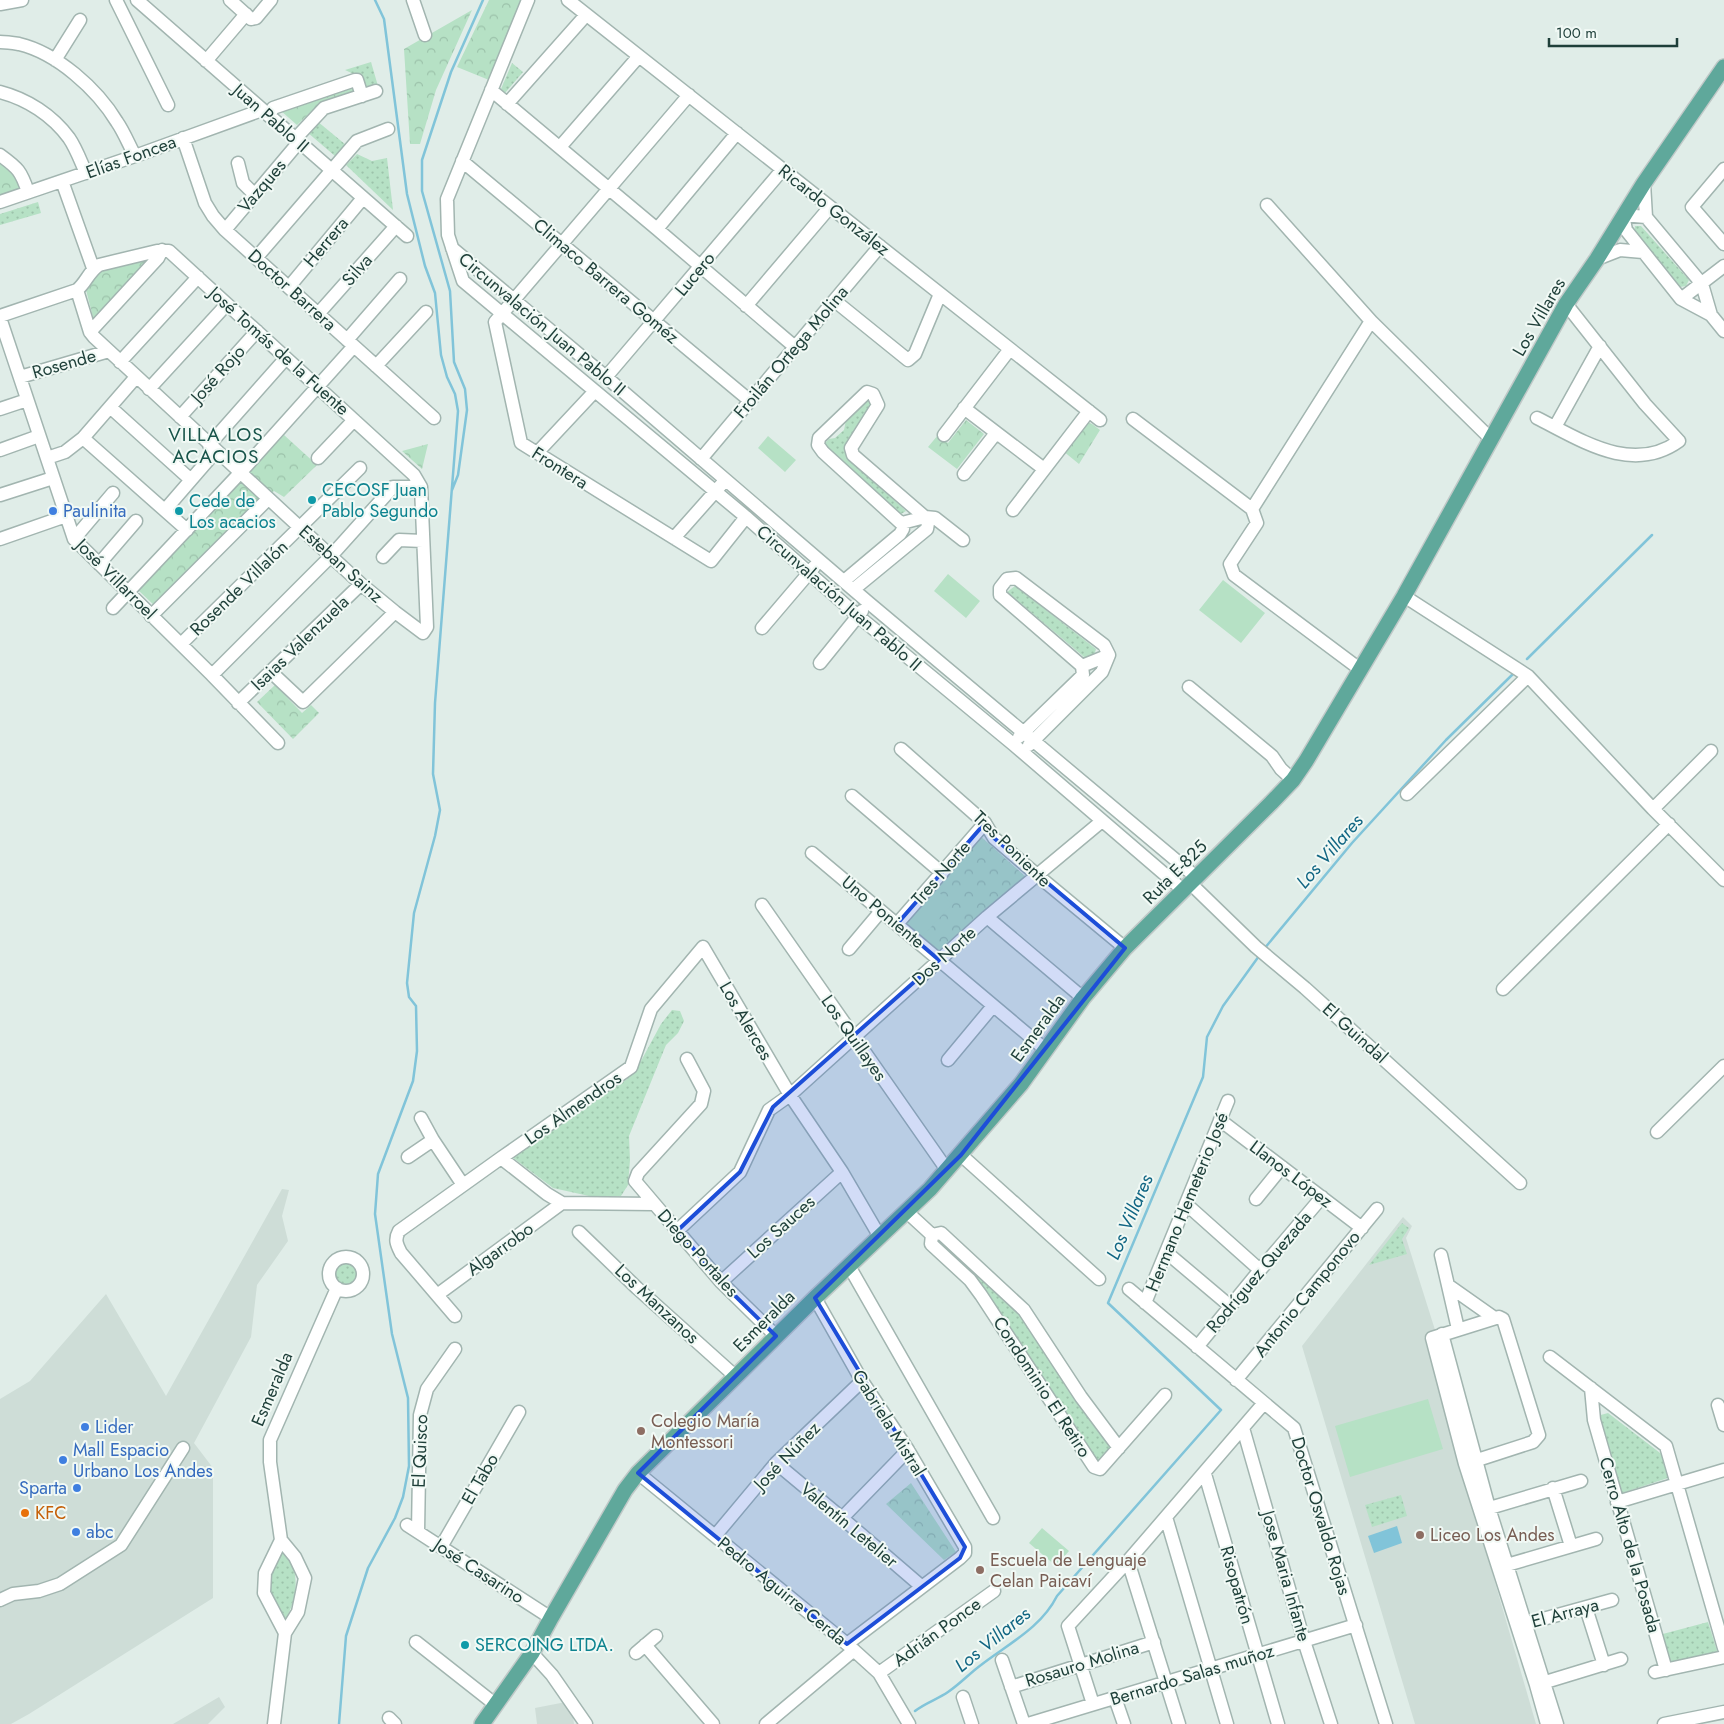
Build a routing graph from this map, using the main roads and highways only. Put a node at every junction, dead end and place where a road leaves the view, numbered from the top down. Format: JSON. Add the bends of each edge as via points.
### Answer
{"nodes":[{"id":1,"x":1724,"y":67,"type":"edge"},
{"id":2,"x":1271,"y":803,"type":"joint"},
{"id":3,"x":1106,"y":969,"type":"joint"},
{"id":4,"x":482,"y":1724,"type":"edge"}],
"edges":[{"from":1,"to":2,"type":"main road","name":"Los Villares","via":[[1566,304],[1404,596],[1306,761]]},
{"from":2,"to":3,"type":"main road","name":"Ruta E-825"},
{"from":3,"to":4,"type":"main road","name":"Esmeralda","via":[[1021,1084],[961,1155],[907,1212],[638,1473],[625,1490],[532,1653]]}]}
